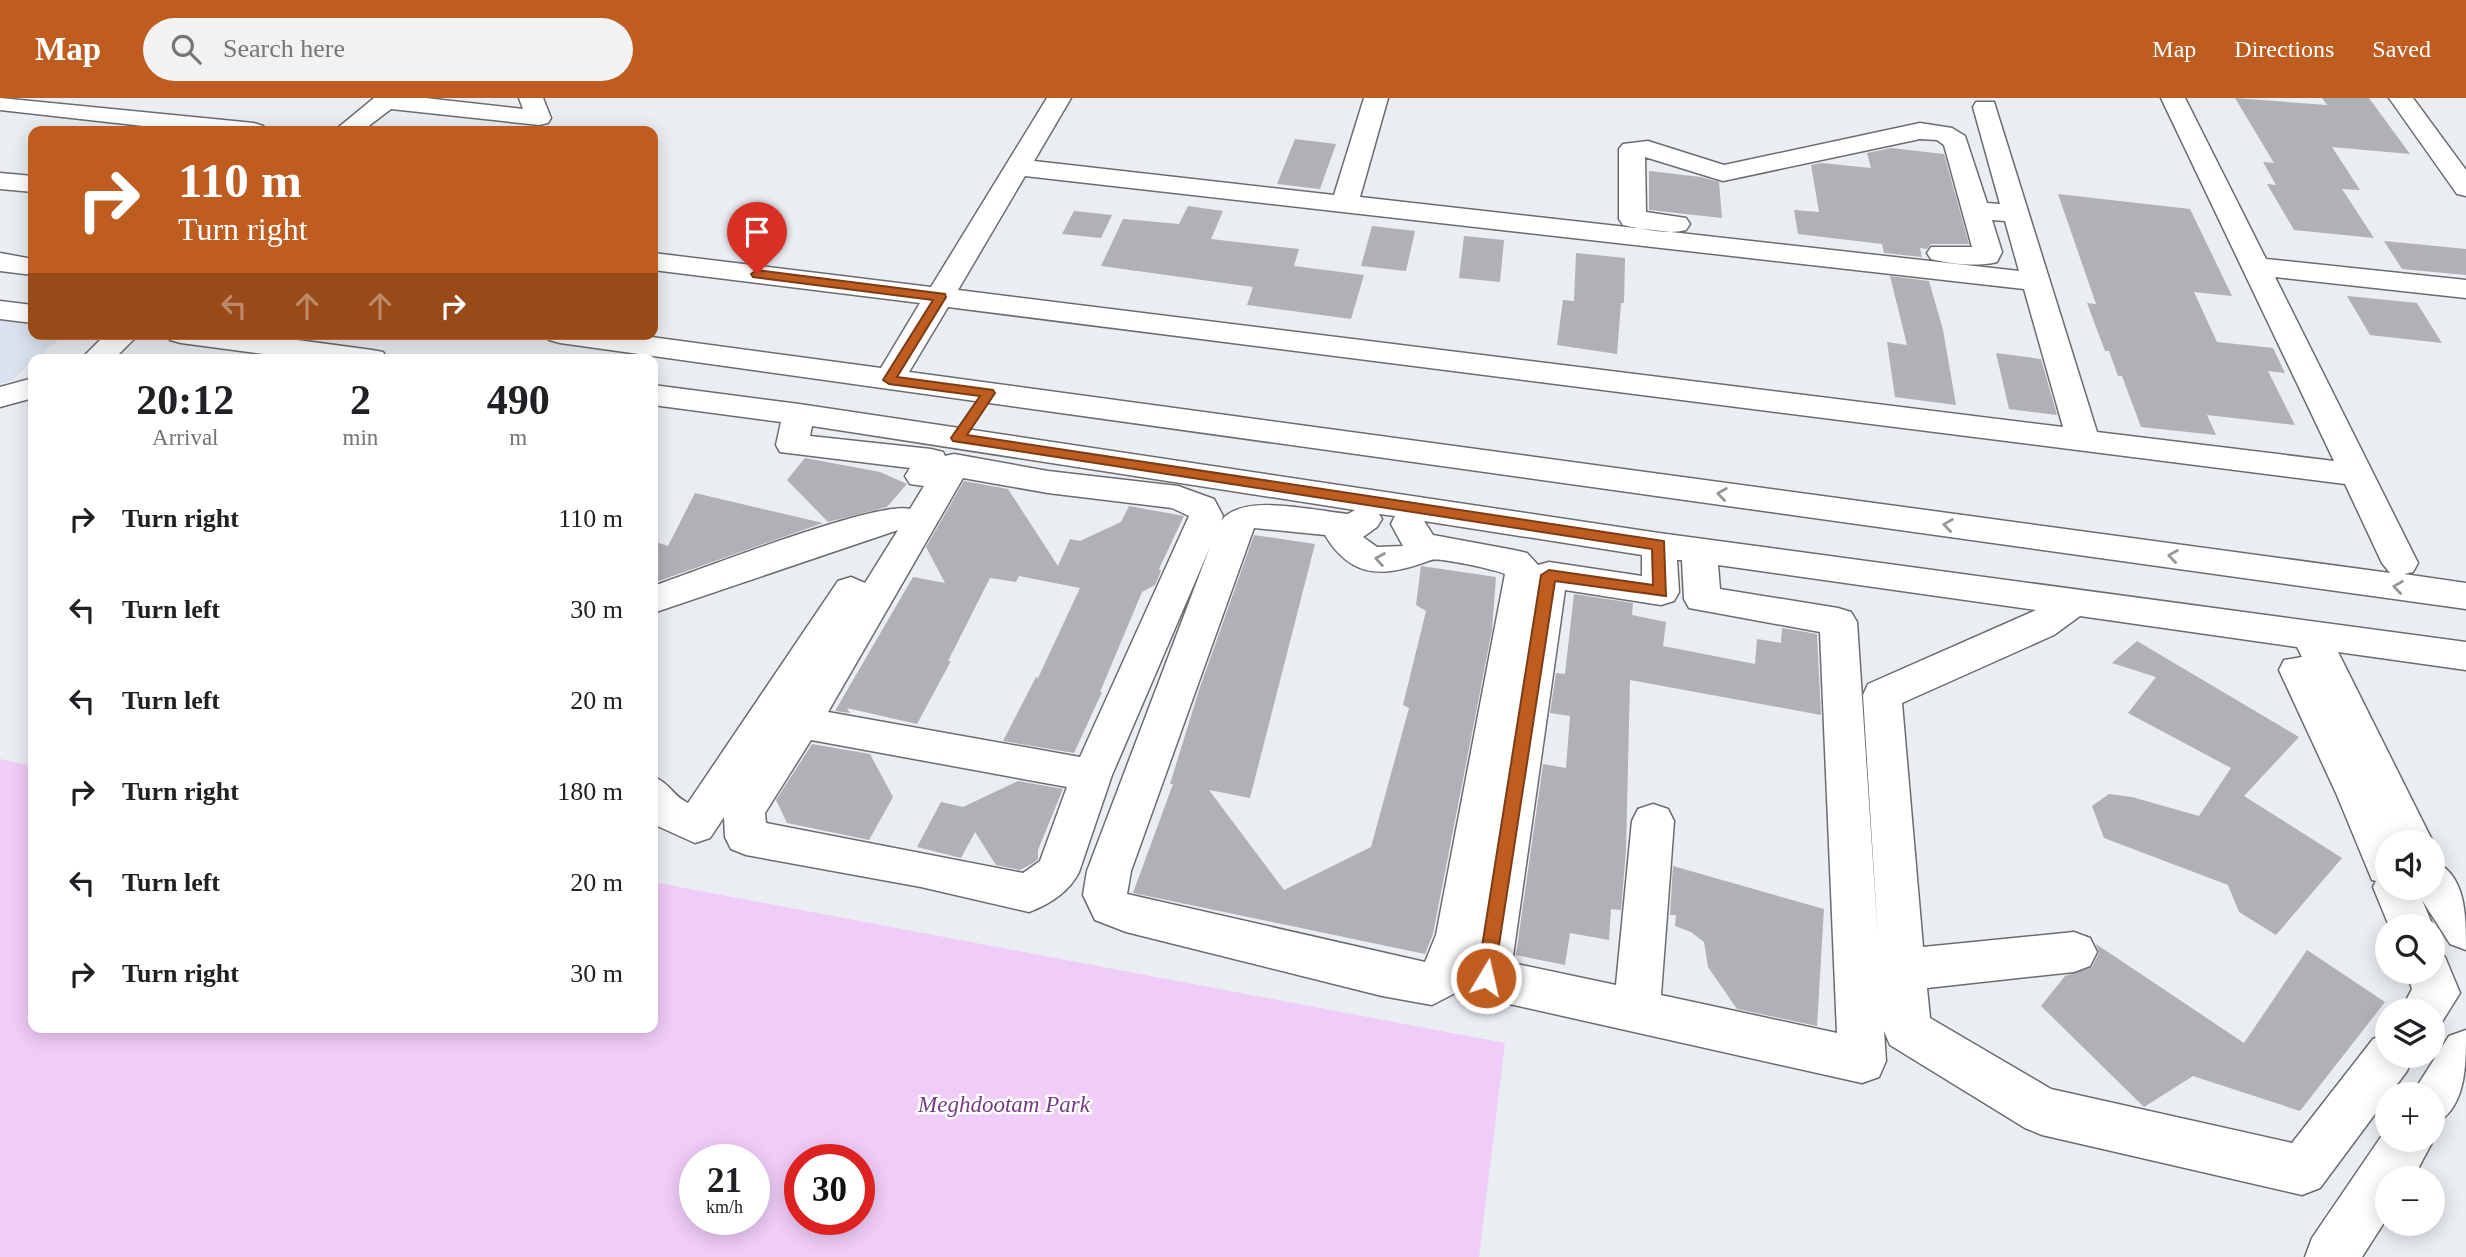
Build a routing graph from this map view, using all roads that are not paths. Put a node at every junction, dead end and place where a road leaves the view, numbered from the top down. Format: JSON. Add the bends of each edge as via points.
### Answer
{"nodes":[{"id":1,"x":1059,"y":98,"type":"edge"},
{"id":2,"x":1376,"y":98,"type":"edge"},
{"id":3,"x":2173,"y":98,"type":"edge"},
{"id":4,"x":2401,"y":98,"type":"edge"},
{"id":5,"x":388,"y":99,"type":"edge"},
{"id":6,"x":34,"y":102,"type":"edge"},
{"id":7,"x":0,"y":103,"type":"edge"},
{"id":8,"x":1984,"y":107,"type":"dead end"},
{"id":9,"x":540,"y":116,"type":"edge"},
{"id":10,"x":216,"y":126,"type":"edge"},
{"id":11,"x":353,"y":126,"type":"edge"},
{"id":12,"x":1756,"y":166,"type":"junction"},
{"id":13,"x":1019,"y":167,"type":"junction"},
{"id":14,"x":0,"y":181,"type":"edge"},
{"id":15,"x":28,"y":184,"type":"edge"},
{"id":16,"x":2466,"y":188,"type":"edge"},
{"id":17,"x":1759,"y":196,"type":"dead end"},
{"id":18,"x":1973,"y":201,"type":"junction"},
{"id":19,"x":1344,"y":205,"type":"junction"},
{"id":20,"x":2013,"y":205,"type":"junction"},
{"id":21,"x":1633,"y":228,"type":"junction"},
{"id":22,"x":0,"y":243,"type":"edge"},
{"id":23,"x":28,"y":245,"type":"edge"},
{"id":24,"x":0,"y":262,"type":"edge"},
{"id":25,"x":658,"y":262,"type":"edge"},
{"id":26,"x":28,"y":266,"type":"edge"},
{"id":27,"x":2255,"y":266,"type":"junction"},
{"id":28,"x":2036,"y":282,"type":"junction"},
{"id":29,"x":2466,"y":289,"type":"edge"},
{"id":30,"x":940,"y":297,"type":"junction"},
{"id":31,"x":0,"y":310,"type":"edge"},
{"id":32,"x":28,"y":313,"type":"edge"},
{"id":33,"x":658,"y":324,"type":"edge"},
{"id":34,"x":117,"y":340,"type":"edge"},
{"id":35,"x":227,"y":340,"type":"edge"},
{"id":36,"x":619,"y":340,"type":"edge"},
{"id":37,"x":102,"y":354,"type":"edge"},
{"id":38,"x":334,"y":354,"type":"edge"},
{"id":39,"x":896,"y":368,"type":"junction"},
{"id":40,"x":28,"y":389,"type":"edge"},
{"id":41,"x":988,"y":393,"type":"junction"},
{"id":42,"x":658,"y":396,"type":"edge"},
{"id":43,"x":0,"y":397,"type":"edge"},
{"id":44,"x":799,"y":414,"type":"junction"},
{"id":45,"x":958,"y":438,"type":"junction"},
{"id":46,"x":2082,"y":440,"type":"junction"},
{"id":47,"x":1053,"y":468,"type":"junction"},
{"id":48,"x":2357,"y":475,"type":"junction"},
{"id":49,"x":1114,"y":476,"type":"junction"},
{"id":50,"x":1392,"y":504,"type":"junction"},
{"id":51,"x":899,"y":518,"type":"junction"},
{"id":52,"x":1350,"y":526,"type":"junction"},
{"id":53,"x":1422,"y":545,"type":"junction"},
{"id":54,"x":1659,"y":545,"type":"junction"},
{"id":55,"x":1699,"y":550,"type":"junction"},
{"id":56,"x":2400,"y":563,"type":"junction"},
{"id":57,"x":2466,"y":572,"type":"edge"},
{"id":58,"x":1661,"y":592,"type":"junction"},
{"id":59,"x":2466,"y":596,"type":"edge"},
{"id":60,"x":658,"y":598,"type":"edge"},
{"id":61,"x":1702,"y":598,"type":"junction"},
{"id":62,"x":2073,"y":602,"type":"junction"},
{"id":63,"x":2309,"y":632,"type":"junction"},
{"id":64,"x":2466,"y":656,"type":"edge"},
{"id":65,"x":2298,"y":670,"type":"dead end"},
{"id":66,"x":801,"y":723,"type":"junction"},
{"id":67,"x":1092,"y":775,"type":"junction"},
{"id":68,"x":658,"y":801,"type":"edge"},
{"id":69,"x":1653,"y":821,"type":"dead end"},
{"id":70,"x":2406,"y":830,"type":"edge"},
{"id":71,"x":2375,"y":837,"type":"edge"},
{"id":72,"x":2445,"y":898,"type":"edge"},
{"id":73,"x":2466,"y":930,"type":"edge"},
{"id":74,"x":2074,"y":952,"type":"dead end"},
{"id":75,"x":1902,"y":970,"type":"junction"},
{"id":76,"x":1637,"y":1011,"type":"junction"},
{"id":77,"x":2466,"y":1052,"type":"edge"},
{"id":78,"x":2379,"y":1068,"type":"edge"},
{"id":79,"x":2445,"y":1084,"type":"edge"},
{"id":80,"x":2400,"y":1152,"type":"edge"},
{"id":81,"x":2331,"y":1257,"type":"edge"}],
"edges":[{"from":1,"to":13,"type":"street"},
{"from":2,"to":19,"type":"street"},
{"from":3,"to":27,"type":"street"},
{"from":4,"to":16,"type":"street"},
{"from":5,"to":9,"type":"street"},
{"from":5,"to":11,"type":"street"},
{"from":6,"to":7,"type":"street"},
{"from":6,"to":10,"type":"street"},
{"from":8,"to":20,"type":"street"},
{"from":12,"to":17,"type":"street"},
{"from":12,"to":18,"type":"street","via":[[1920,131],[1942,133],[1956,141]]},
{"from":12,"to":21,"type":"street","via":[[1723,173],[1648,149],[1632,149]]},
{"from":13,"to":19,"type":"street"},
{"from":13,"to":30,"type":"street"},
{"from":14,"to":15,"type":"street"},
{"from":18,"to":20,"type":"street"},
{"from":18,"to":21,"type":"street","via":[[1987,256]]},
{"from":19,"to":21,"type":"street"},
{"from":20,"to":28,"type":"street"},
{"from":21,"to":28,"type":"street"},
{"from":22,"to":23,"type":"street"},
{"from":24,"to":26,"type":"street"},
{"from":25,"to":30,"type":"street"},
{"from":27,"to":29,"type":"street"},
{"from":27,"to":48,"type":"street"},
{"from":28,"to":46,"type":"street"},
{"from":30,"to":39,"type":"street"},
{"from":30,"to":46,"type":"street"},
{"from":31,"to":32,"type":"street"},
{"from":33,"to":39,"type":"street"},
{"from":34,"to":37,"type":"street"},
{"from":35,"to":38,"type":"street"},
{"from":36,"to":39,"type":"street"},
{"from":39,"to":41,"type":"street"},
{"from":39,"to":56,"type":"street"},
{"from":40,"to":43,"type":"street"},
{"from":41,"to":45,"type":"street"},
{"from":59,"to":41,"type":"street","one_way":true},
{"from":42,"to":44,"type":"street"},
{"from":44,"to":45,"type":"street"},
{"from":44,"to":51,"type":"street","via":[[792,445],[931,460]]},
{"from":45,"to":47,"type":"street"},
{"from":46,"to":48,"type":"street"},
{"from":47,"to":49,"type":"street"},
{"from":47,"to":66,"type":"street","via":[[954,465]]},
{"from":48,"to":56,"type":"street"},
{"from":49,"to":50,"type":"street"},
{"from":49,"to":67,"type":"street","via":[[1202,507],[1206,516]]},
{"from":50,"to":52,"type":"street"},
{"from":50,"to":53,"type":"street"},
{"from":50,"to":54,"type":"street"},
{"from":51,"to":60,"type":"street"},
{"from":51,"to":68,"type":"street","via":[[695,826],[665,811]]},
{"from":53,"to":52,"type":"street","one_way":true,"via":[[1417,554],[1383,562],[1347,544],[1342,534]]},
{"from":52,"to":53,"type":"street","via":[[1254,516],[1235,527],[1109,871],[1105,895],[1111,907],[1382,975],[1432,984],[1443,976],[1458,935],[1524,578],[1522,568],[1514,562]]},
{"from":54,"to":55,"type":"street"},
{"from":54,"to":58,"type":"street"},
{"from":55,"to":61,"type":"street"},
{"from":55,"to":62,"type":"street"},
{"from":56,"to":57,"type":"street"},
{"from":58,"to":61,"type":"street"},
{"from":58,"to":76,"type":"street","via":[[1549,575],[1486,978]]},
{"from":61,"to":76,"type":"street","via":[[1838,622],[1862,1061]]},
{"from":62,"to":63,"type":"street"},
{"from":62,"to":75,"type":"street","via":[[2042,625],[1882,695]]},
{"from":63,"to":64,"type":"street"},
{"from":63,"to":70,"type":"street"},
{"from":65,"to":71,"type":"street"},
{"from":66,"to":67,"type":"street"},
{"from":66,"to":67,"type":"street","via":[[744,811],[746,837],[1029,893],[1057,872]]},
{"from":69,"to":76,"type":"street"},
{"from":72,"to":73,"type":"street"},
{"from":74,"to":75,"type":"street"},
{"from":75,"to":78,"type":"street","via":[[1907,1030],[2042,1111],[2302,1170]]},
{"from":77,"to":79,"type":"street"},
{"from":80,"to":81,"type":"street"}]}
